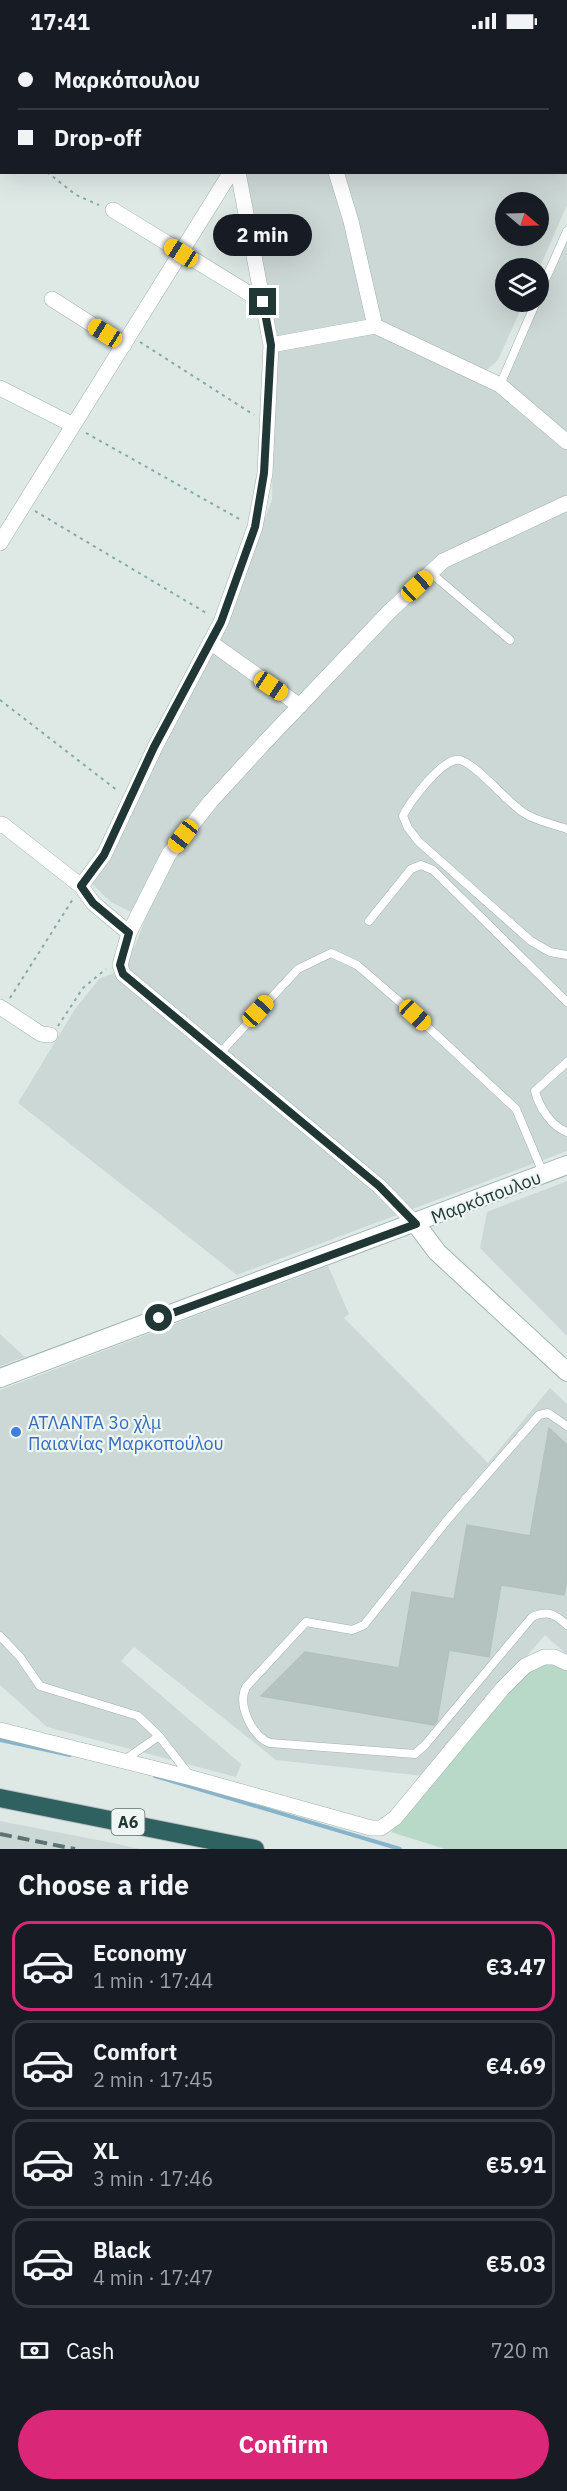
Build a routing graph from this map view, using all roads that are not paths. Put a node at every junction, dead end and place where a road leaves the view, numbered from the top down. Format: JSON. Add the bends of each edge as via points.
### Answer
{"nodes":[{"id":1,"x":230,"y":174,"type":"edge"},
{"id":2,"x":238,"y":174,"type":"edge"},
{"id":3,"x":337,"y":174,"type":"edge"},
{"id":4,"x":113,"y":210,"type":"road end"},
{"id":5,"x":567,"y":231,"type":"edge"},
{"id":6,"x":181,"y":253,"type":"junction"},
{"id":7,"x":549,"y":271,"type":"edge"},
{"id":8,"x":52,"y":299,"type":"dead end"},
{"id":9,"x":263,"y":302,"type":"junction"},
{"id":10,"x":532,"y":312,"type":"edge"},
{"id":11,"x":375,"y":326,"type":"junction"},
{"id":12,"x":127,"y":340,"type":"junction"},
{"id":13,"x":271,"y":345,"type":"junction"},
{"id":14,"x":500,"y":385,"type":"junction"},
{"id":15,"x":0,"y":388,"type":"edge"},
{"id":16,"x":73,"y":425,"type":"junction"},
{"id":17,"x":567,"y":442,"type":"edge"},
{"id":18,"x":567,"y":503,"type":"edge"},
{"id":19,"x":0,"y":543,"type":"edge"},
{"id":20,"x":431,"y":573,"type":"junction"},
{"id":21,"x":510,"y":640,"type":"dead end"},
{"id":22,"x":210,"y":642,"type":"junction"},
{"id":23,"x":300,"y":706,"type":"junction"},
{"id":24,"x":1,"y":824,"type":"edge"},
{"id":25,"x":567,"y":828,"type":"edge"},
{"id":26,"x":81,"y":886,"type":"junction"},
{"id":27,"x":369,"y":921,"type":"dead end"},
{"id":28,"x":129,"y":933,"type":"junction"},
{"id":29,"x":567,"y":955,"type":"edge"},
{"id":30,"x":567,"y":1002,"type":"edge"},
{"id":31,"x":1,"y":1008,"type":"edge"},
{"id":32,"x":50,"y":1035,"type":"road end"},
{"id":33,"x":219,"y":1054,"type":"junction"},
{"id":34,"x":567,"y":1062,"type":"edge"},
{"id":35,"x":567,"y":1132,"type":"edge"},
{"id":36,"x":567,"y":1165,"type":"edge"},
{"id":37,"x":544,"y":1174,"type":"junction"},
{"id":38,"x":416,"y":1224,"type":"junction"},
{"id":39,"x":567,"y":1372,"type":"edge"},
{"id":40,"x":0,"y":1378,"type":"edge"},
{"id":41,"x":567,"y":1426,"type":"edge"},
{"id":42,"x":567,"y":1625,"type":"edge"},
{"id":43,"x":0,"y":1636,"type":"edge"},
{"id":44,"x":567,"y":1663,"type":"edge"},
{"id":45,"x":0,"y":1730,"type":"edge"},
{"id":46,"x":159,"y":1736,"type":"junction"},
{"id":47,"x":123,"y":1761,"type":"junction"},
{"id":48,"x":192,"y":1778,"type":"junction"},
{"id":49,"x":0,"y":1798,"type":"edge"},
{"id":50,"x":255,"y":1849,"type":"edge"}],
"edges":[{"from":1,"to":6,"type":"street"},
{"from":2,"to":9,"type":"street"},
{"from":3,"to":11,"type":"street"},
{"from":4,"to":6,"type":"street"},
{"from":5,"to":7,"type":"lane"},
{"from":6,"to":9,"type":"street"},
{"from":6,"to":12,"type":"street"},
{"from":8,"to":12,"type":"street"},
{"from":9,"to":13,"type":"street"},
{"from":10,"to":14,"type":"lane"},
{"from":11,"to":13,"type":"street"},
{"from":11,"to":14,"type":"street"},
{"from":12,"to":16,"type":"street"},
{"from":13,"to":22,"type":"street","via":[[264,473],[255,527]]},
{"from":14,"to":17,"type":"street"},
{"from":15,"to":16,"type":"street"},
{"from":16,"to":19,"type":"street"},
{"from":18,"to":20,"type":"street","via":[[443,561]]},
{"from":20,"to":21,"type":"lane"},
{"from":20,"to":23,"type":"street"},
{"from":22,"to":23,"type":"street"},
{"from":22,"to":26,"type":"street","via":[[104,855]]},
{"from":23,"to":28,"type":"street","via":[[211,801],[169,854]]},
{"from":24,"to":26,"type":"street"},
{"from":25,"to":29,"type":"lane","via":[[525,814],[469,764],[458,759],[448,762],[409,802],[403,816],[419,842],[531,941],[550,952]]},
{"from":26,"to":28,"type":"street","via":[[93,903]]},
{"from":27,"to":30,"type":"lane","via":[[411,869],[421,865],[433,870]]},
{"from":28,"to":33,"type":"street","via":[[120,965],[123,974]]},
{"from":31,"to":32,"type":"street","via":[[41,1034]]},
{"from":33,"to":37,"type":"lane","via":[[298,969],[331,953],[342,957],[357,965],[415,1015],[516,1110]]},
{"from":33,"to":38,"type":"street","via":[[379,1186]]},
{"from":34,"to":35,"type":"lane","via":[[535,1091],[548,1116]]},
{"from":36,"to":37,"type":"main road","name":"Μαρκόπουλου"},
{"from":37,"to":38,"type":"main road","name":"Μαρκόπουλου"},
{"from":38,"to":39,"type":"main road","via":[[437,1252]]},
{"from":38,"to":40,"type":"main road","name":"Μαρκόπουλου"},
{"from":41,"to":42,"type":"lane","via":[[548,1413],[539,1415],[448,1519],[364,1625],[352,1630],[306,1622],[246,1687],[242,1699],[254,1731],[270,1743],[415,1754],[532,1617],[552,1613]]},
{"from":43,"to":46,"type":"lane","via":[[40,1686],[138,1716]]},
{"from":44,"to":48,"type":"street","via":[[544,1657],[525,1666],[395,1818],[381,1828]]},
{"from":45,"to":47,"type":"street"},
{"from":46,"to":47,"type":"lane"},
{"from":46,"to":48,"type":"lane"},
{"from":47,"to":48,"type":"street"},
{"from":49,"to":50,"type":"highway","number":"Α6"}]}
